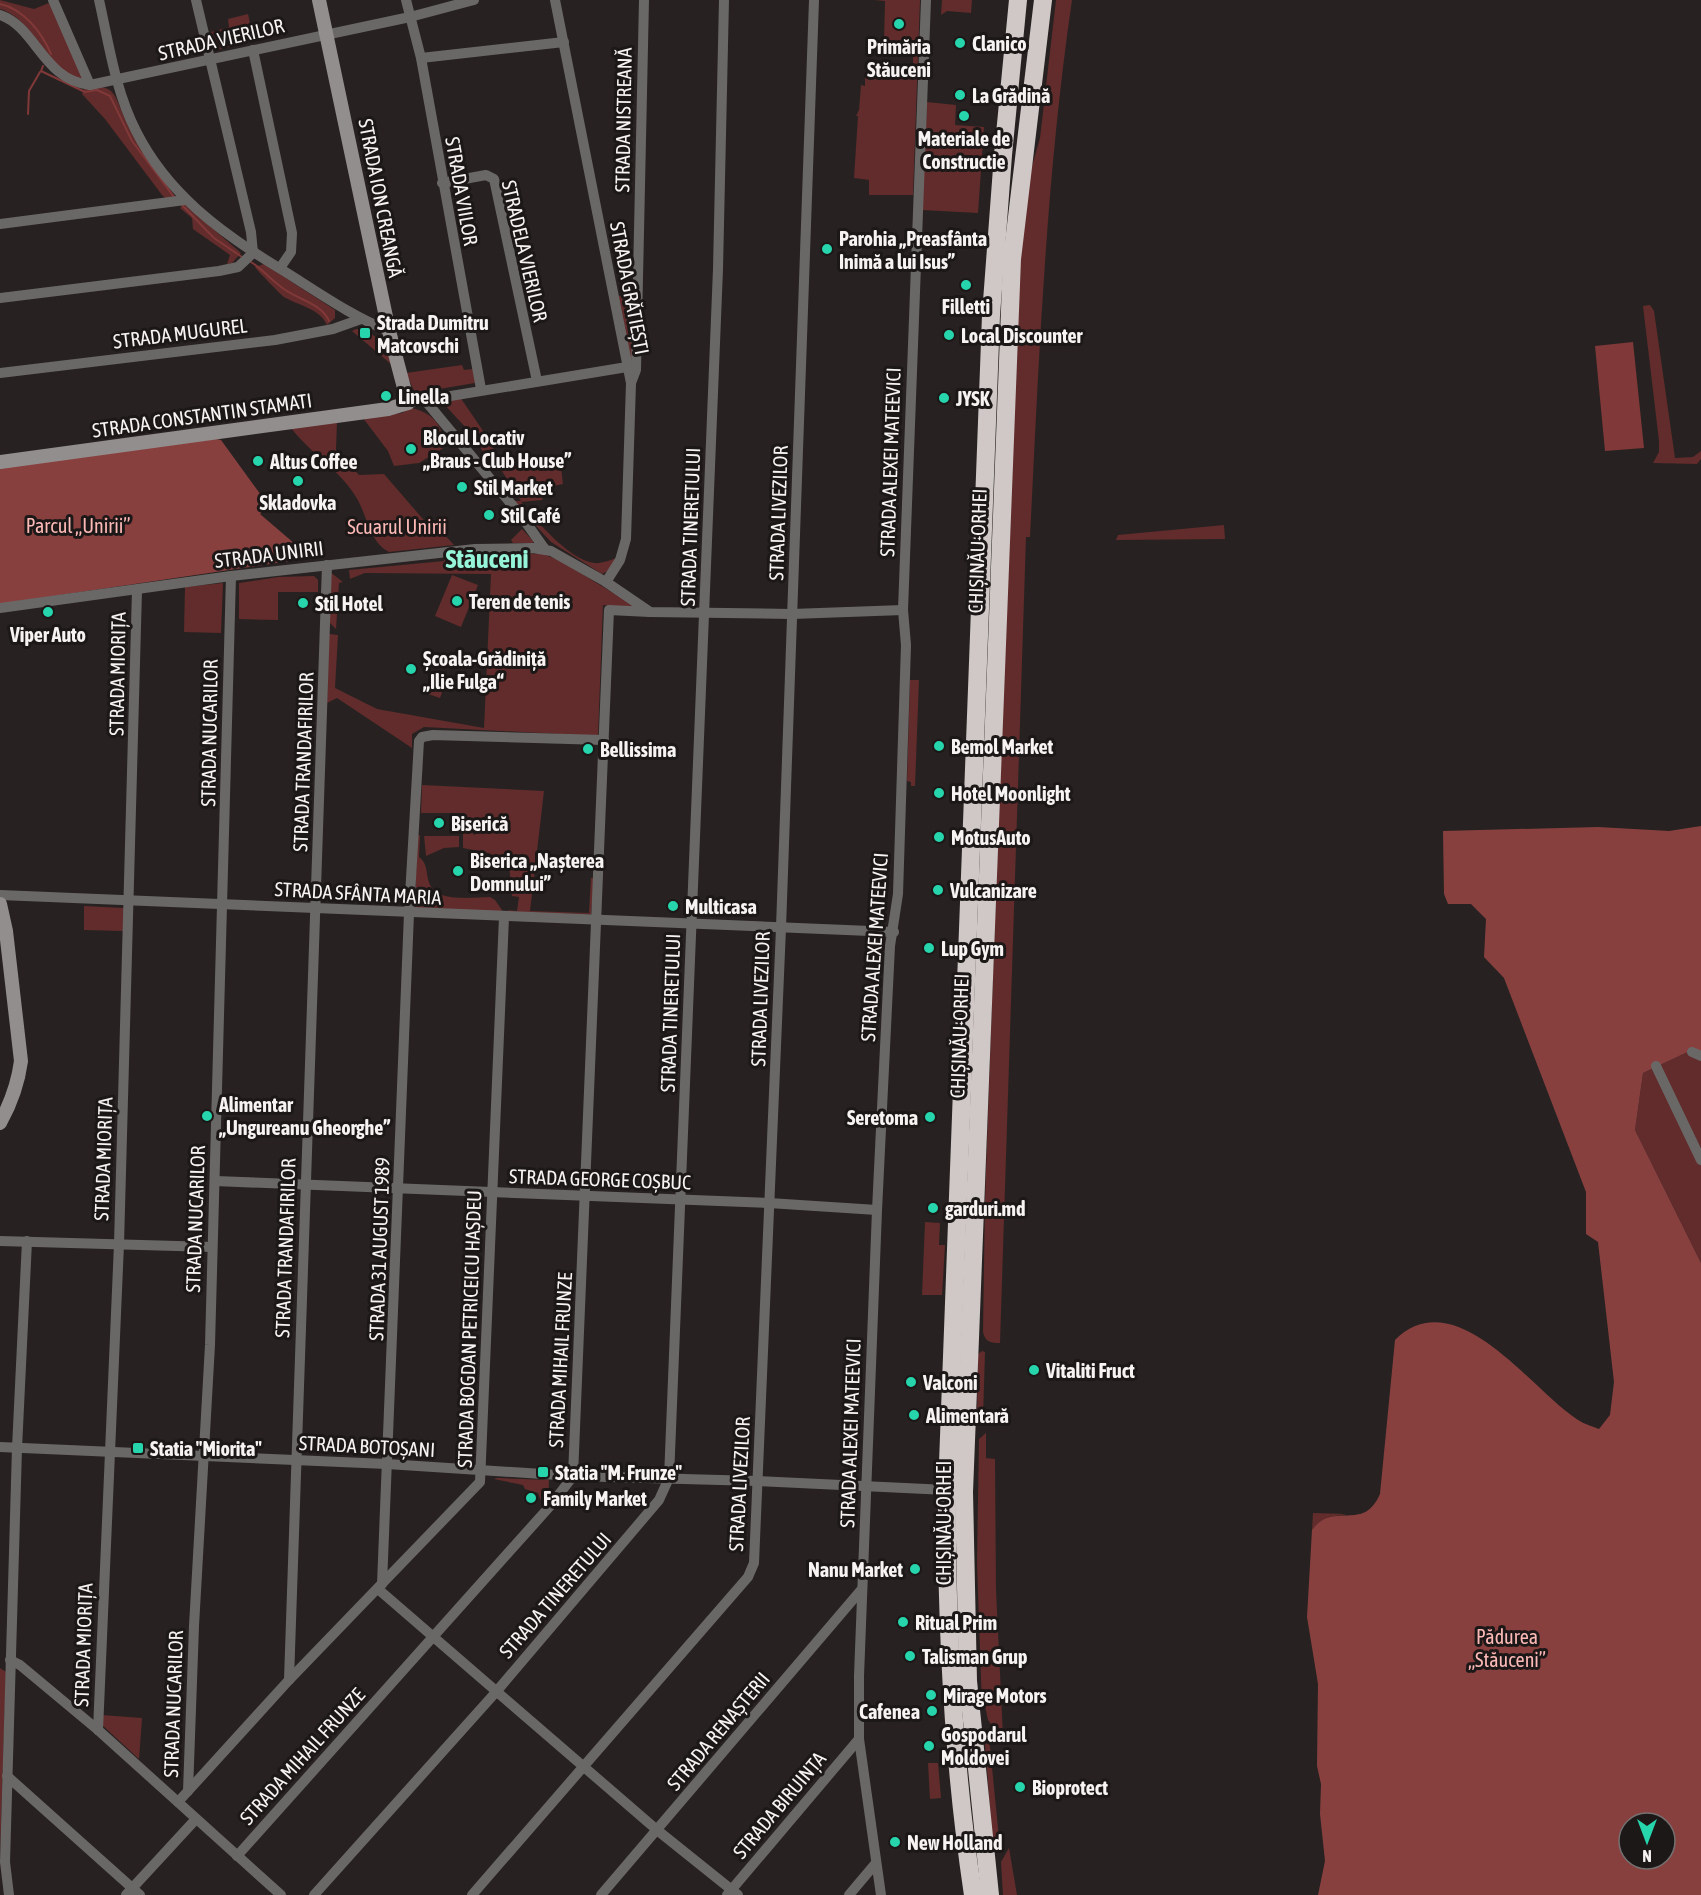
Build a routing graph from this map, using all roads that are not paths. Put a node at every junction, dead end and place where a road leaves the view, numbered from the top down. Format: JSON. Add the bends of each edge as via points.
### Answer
{"nodes":[{"id":1,"x":53,"y":0,"type":"edge"},
{"id":2,"x":99,"y":0,"type":"edge"},
{"id":3,"x":196,"y":0,"type":"edge"},
{"id":4,"x":320,"y":0,"type":"edge"},
{"id":5,"x":406,"y":0,"type":"edge"},
{"id":6,"x":474,"y":0,"type":"edge"},
{"id":7,"x":555,"y":0,"type":"edge"},
{"id":8,"x":644,"y":0,"type":"edge"},
{"id":9,"x":724,"y":0,"type":"edge"},
{"id":10,"x":814,"y":0,"type":"edge"},
{"id":11,"x":926,"y":0,"type":"edge"},
{"id":12,"x":1018,"y":0,"type":"edge"},
{"id":13,"x":1043,"y":0,"type":"edge"},
{"id":14,"x":0,"y":15,"type":"edge"},
{"id":15,"x":410,"y":17,"type":"junction"},
{"id":16,"x":327,"y":34,"type":"junction"},
{"id":17,"x":564,"y":42,"type":"junction"},
{"id":18,"x":253,"y":50,"type":"junction"},
{"id":19,"x":210,"y":58,"type":"junction"},
{"id":20,"x":421,"y":58,"type":"junction"},
{"id":21,"x":115,"y":81,"type":"junction"},
{"id":22,"x":90,"y":85,"type":"junction"},
{"id":23,"x":442,"y":183,"type":"junction"},
{"id":24,"x":185,"y":200,"type":"junction"},
{"id":25,"x":0,"y":224,"type":"edge"},
{"id":26,"x":253,"y":253,"type":"junction"},
{"id":27,"x":280,"y":268,"type":"junction"},
{"id":28,"x":0,"y":298,"type":"edge"},
{"id":29,"x":362,"y":320,"type":"junction"},
{"id":30,"x":389,"y":331,"type":"junction"},
{"id":31,"x":627,"y":367,"type":"junction"},
{"id":32,"x":0,"y":373,"type":"edge"},
{"id":33,"x":537,"y":381,"type":"junction"},
{"id":34,"x":631,"y":383,"type":"junction"},
{"id":35,"x":481,"y":389,"type":"junction"},
{"id":36,"x":424,"y":399,"type":"junction"},
{"id":37,"x":408,"y":402,"type":"junction"},
{"id":38,"x":0,"y":462,"type":"edge"},
{"id":39,"x":544,"y":548,"type":"junction"},
{"id":40,"x":327,"y":565,"type":"junction"},
{"id":41,"x":231,"y":576,"type":"junction"},
{"id":42,"x":606,"y":582,"type":"junction"},
{"id":43,"x":136,"y":590,"type":"junction"},
{"id":44,"x":0,"y":608,"type":"edge"},
{"id":45,"x":903,"y":610,"type":"junction"},
{"id":46,"x":650,"y":612,"type":"junction"},
{"id":47,"x":705,"y":613,"type":"junction"},
{"id":48,"x":792,"y":615,"type":"junction"},
{"id":49,"x":604,"y":740,"type":"junction"},
{"id":50,"x":0,"y":895,"type":"edge"},
{"id":51,"x":129,"y":901,"type":"junction"},
{"id":52,"x":0,"y":904,"type":"edge"},
{"id":53,"x":222,"y":904,"type":"junction"},
{"id":54,"x":315,"y":909,"type":"junction"},
{"id":55,"x":409,"y":913,"type":"junction"},
{"id":56,"x":504,"y":917,"type":"junction"},
{"id":57,"x":598,"y":921,"type":"junction"},
{"id":58,"x":691,"y":925,"type":"junction"},
{"id":59,"x":781,"y":928,"type":"junction"},
{"id":60,"x":894,"y":932,"type":"junction"},
{"id":61,"x":1656,"y":1066,"type":"dead end"},
{"id":62,"x":0,"y":1123,"type":"edge"},
{"id":63,"x":1701,"y":1160,"type":"edge"},
{"id":64,"x":214,"y":1181,"type":"junction"},
{"id":65,"x":307,"y":1184,"type":"junction"},
{"id":66,"x":400,"y":1189,"type":"junction"},
{"id":67,"x":492,"y":1193,"type":"junction"},
{"id":68,"x":586,"y":1195,"type":"junction"},
{"id":69,"x":680,"y":1199,"type":"junction"},
{"id":70,"x":769,"y":1203,"type":"junction"},
{"id":71,"x":877,"y":1210,"type":"junction"},
{"id":72,"x":0,"y":1240,"type":"edge"},
{"id":73,"x":27,"y":1241,"type":"junction"},
{"id":74,"x":119,"y":1244,"type":"junction"},
{"id":75,"x":212,"y":1246,"type":"junction"},
{"id":76,"x":0,"y":1447,"type":"edge"},
{"id":77,"x":17,"y":1448,"type":"junction"},
{"id":78,"x":109,"y":1451,"type":"junction"},
{"id":79,"x":203,"y":1456,"type":"junction"},
{"id":80,"x":295,"y":1460,"type":"junction"},
{"id":81,"x":387,"y":1464,"type":"junction"},
{"id":82,"x":481,"y":1470,"type":"junction"},
{"id":83,"x":573,"y":1476,"type":"junction"},
{"id":84,"x":669,"y":1478,"type":"junction"},
{"id":85,"x":758,"y":1480,"type":"junction"},
{"id":86,"x":865,"y":1486,"type":"junction"},
{"id":87,"x":947,"y":1490,"type":"junction"},
{"id":88,"x":380,"y":1586,"type":"junction"},
{"id":89,"x":862,"y":1589,"type":"junction"},
{"id":90,"x":431,"y":1637,"type":"junction"},
{"id":91,"x":7,"y":1664,"type":"edge"},
{"id":92,"x":289,"y":1680,"type":"junction"},
{"id":93,"x":496,"y":1692,"type":"junction"},
{"id":94,"x":98,"y":1730,"type":"junction"},
{"id":95,"x":859,"y":1739,"type":"junction"},
{"id":96,"x":584,"y":1764,"type":"junction"},
{"id":97,"x":7,"y":1776,"type":"junction"},
{"id":98,"x":188,"y":1791,"type":"junction"},
{"id":99,"x":178,"y":1802,"type":"junction"},
{"id":100,"x":196,"y":1819,"type":"junction"},
{"id":101,"x":657,"y":1830,"type":"junction"},
{"id":102,"x":237,"y":1856,"type":"junction"},
{"id":103,"x":876,"y":1863,"type":"junction"},
{"id":104,"x":133,"y":1893,"type":"edge"},
{"id":105,"x":732,"y":1893,"type":"edge"},
{"id":106,"x":9,"y":1895,"type":"edge"},
{"id":107,"x":281,"y":1895,"type":"edge"},
{"id":108,"x":314,"y":1895,"type":"edge"},
{"id":109,"x":472,"y":1895,"type":"edge"},
{"id":110,"x":601,"y":1895,"type":"edge"},
{"id":111,"x":849,"y":1895,"type":"edge"},
{"id":112,"x":881,"y":1895,"type":"edge"},
{"id":113,"x":973,"y":1895,"type":"edge"},
{"id":114,"x":990,"y":1895,"type":"edge"}],
"edges":[{"from":1,"to":22,"type":"street"},
{"from":2,"to":21,"type":"street"},
{"from":3,"to":19,"type":"street"},
{"from":4,"to":16,"type":"street","name":"STRADA ION CREANGĂ"},
{"from":5,"to":15,"type":"street","name":"STRADA VIILOR"},
{"from":6,"to":15,"type":"street","name":"STRADA VIERILOR"},
{"from":7,"to":17,"type":"street","name":"STRADA GRĂTIEȘTI"},
{"from":8,"to":34,"type":"street","name":"STRADA NISTREANĂ","via":[[636,370]]},
{"from":9,"to":47,"type":"street","name":"STRADA TINERETULUI"},
{"from":10,"to":48,"type":"street","name":"STRADA LIVEZILOR"},
{"from":11,"to":45,"type":"street","name":"STRADA ALEXEI MATEEVICI"},
{"from":12,"to":87,"type":"highway","name":"CHIȘINĂU-ORHEI","via":[[993,276]]},
{"from":13,"to":114,"type":"highway","name":"CHIȘINĂU-ORHEI","via":[[1011,271],[964,1492],[968,1682]]},
{"from":14,"to":22,"type":"street","via":[[18,25],[39,53],[69,80]]},
{"from":15,"to":16,"type":"street","name":"STRADA VIERILOR"},
{"from":15,"to":20,"type":"street","name":"STRADA VIILOR"},
{"from":16,"to":18,"type":"street","name":"STRADA VIERILOR"},
{"from":16,"to":30,"type":"street","name":"STRADA ION CREANGĂ"},
{"from":17,"to":20,"type":"street"},
{"from":17,"to":31,"type":"street","name":"STRADA GRĂTIEȘTI"},
{"from":18,"to":19,"type":"street","name":"STRADA VIERILOR"},
{"from":18,"to":27,"type":"street","via":[[292,233],[291,252]]},
{"from":19,"to":21,"type":"street","name":"STRADA VIERILOR"},
{"from":19,"to":26,"type":"street"},
{"from":20,"to":23,"type":"street","name":"STRADA VIILOR"},
{"from":21,"to":22,"type":"street","name":"STRADA VIERILOR"},
{"from":21,"to":24,"type":"street","via":[[136,132]]},
{"from":23,"to":33,"type":"street","name":"STRADELA VIERILOR","via":[[486,175],[494,179]]},
{"from":23,"to":35,"type":"street","name":"STRADA VIILOR"},
{"from":24,"to":25,"type":"street"},
{"from":24,"to":26,"type":"street"},
{"from":26,"to":27,"type":"street"},
{"from":26,"to":28,"type":"street","via":[[238,267],[219,271]]},
{"from":27,"to":29,"type":"street"},
{"from":29,"to":30,"type":"street"},
{"from":29,"to":32,"type":"street","name":"STRADA MUGUREL","via":[[333,330],[275,340]]},
{"from":30,"to":37,"type":"street","name":"STRADA ION CREANGĂ"},
{"from":31,"to":33,"type":"street"},
{"from":31,"to":34,"type":"street","name":"STRADA GRĂTIEȘTI"},
{"from":33,"to":35,"type":"street"},
{"from":34,"to":42,"type":"street","name":"STRADA GRĂTIEȘTI","via":[[626,539],[620,560]]},
{"from":35,"to":36,"type":"street"},
{"from":36,"to":37,"type":"street"},
{"from":36,"to":39,"type":"street"},
{"from":37,"to":38,"type":"street","name":"STRADA CONSTANTIN STAMATI","via":[[388,409]]},
{"from":39,"to":40,"type":"street","name":"STRADA UNIRII","via":[[492,547]]},
{"from":39,"to":42,"type":"street"},
{"from":40,"to":41,"type":"street","name":"STRADA UNIRII"},
{"from":40,"to":54,"type":"street","name":"STRADA TRANDAFIRILOR"},
{"from":41,"to":43,"type":"street","name":"STRADA UNIRII"},
{"from":41,"to":53,"type":"street","name":"STRADA NUCARILOR"},
{"from":42,"to":46,"type":"street"},
{"from":43,"to":44,"type":"street","name":"STRADA UNIRII"},
{"from":43,"to":51,"type":"street","name":"STRADA MIORIȚA"},
{"from":45,"to":48,"type":"street"},
{"from":45,"to":60,"type":"street","name":"STRADA ALEXEI MATEEVICI","via":[[906,645]]},
{"from":46,"to":47,"type":"street"},
{"from":46,"to":49,"type":"street","name":"STRADA MIHAIL FRUNZE","via":[[609,610]]},
{"from":47,"to":48,"type":"street"},
{"from":47,"to":58,"type":"street","name":"STRADA TINERETULUI"},
{"from":48,"to":59,"type":"street","name":"STRADA LIVEZILOR"},
{"from":49,"to":55,"type":"street","name":"STRADA 31 AUGUST 1989","via":[[422,737],[418,746]]},
{"from":49,"to":57,"type":"street","name":"STRADA MIHAIL FRUNZE"},
{"from":50,"to":51,"type":"street","name":"STRADA SFÂNTA MARIA"},
{"from":51,"to":53,"type":"street","name":"STRADA SFÂNTA MARIA"},
{"from":51,"to":74,"type":"street","name":"STRADA MIORIȚA"},
{"from":52,"to":62,"type":"street","via":[[21,1061],[19,1078]]},
{"from":53,"to":54,"type":"street","name":"STRADA SFÂNTA MARIA"},
{"from":53,"to":64,"type":"street","name":"STRADA NUCARILOR"},
{"from":54,"to":55,"type":"street","name":"STRADA SFÂNTA MARIA"},
{"from":54,"to":65,"type":"street","name":"STRADA TRANDAFIRILOR"},
{"from":55,"to":56,"type":"street","name":"STRADA SFÂNTA MARIA"},
{"from":55,"to":66,"type":"street","name":"STRADA 31 AUGUST 1989"},
{"from":56,"to":57,"type":"street","name":"STRADA SFÂNTA MARIA"},
{"from":56,"to":67,"type":"street","name":"STRADA BOGDAN PETRICEICU HAȘDEU"},
{"from":57,"to":58,"type":"street","name":"STRADA SFÂNTA MARIA"},
{"from":57,"to":68,"type":"street","name":"STRADA MIHAIL FRUNZE"},
{"from":58,"to":59,"type":"street","name":"STRADA SFÂNTA MARIA"},
{"from":58,"to":69,"type":"street","name":"STRADA TINERETULUI"},
{"from":59,"to":60,"type":"street","name":"STRADA SFÂNTA MARIA"},
{"from":59,"to":70,"type":"street","name":"STRADA LIVEZILOR"},
{"from":60,"to":71,"type":"street","name":"STRADA ALEXEI MATEEVICI","via":[[890,946]]},
{"from":61,"to":63,"type":"street"},
{"from":64,"to":65,"type":"street","name":"STRADA GEORGE COȘBUC"},
{"from":64,"to":75,"type":"street","name":"STRADA NUCARILOR"},
{"from":65,"to":66,"type":"street","name":"STRADA GEORGE COȘBUC"},
{"from":65,"to":80,"type":"street","name":"STRADA TRANDAFIRILOR"},
{"from":66,"to":67,"type":"street","name":"STRADA GEORGE COȘBUC"},
{"from":66,"to":81,"type":"street","name":"STRADA 31 AUGUST 1989"},
{"from":67,"to":68,"type":"street","name":"STRADA GEORGE COȘBUC"},
{"from":67,"to":82,"type":"street","name":"STRADA BOGDAN PETRICEICU HAȘDEU"},
{"from":68,"to":69,"type":"street","name":"STRADA GEORGE COȘBUC"},
{"from":68,"to":83,"type":"street","name":"STRADA MIHAIL FRUNZE"},
{"from":69,"to":70,"type":"street","name":"STRADA GEORGE COȘBUC"},
{"from":69,"to":84,"type":"street","name":"STRADA TINERETULUI"},
{"from":70,"to":71,"type":"street","name":"STRADA GEORGE COȘBUC"},
{"from":70,"to":85,"type":"street","name":"STRADA LIVEZILOR"},
{"from":71,"to":86,"type":"street","name":"STRADA ALEXEI MATEEVICI"},
{"from":72,"to":73,"type":"street"},
{"from":73,"to":74,"type":"street"},
{"from":73,"to":77,"type":"street"},
{"from":74,"to":75,"type":"street"},
{"from":74,"to":78,"type":"street","name":"STRADA MIORIȚA"},
{"from":75,"to":79,"type":"street","name":"STRADA NUCARILOR"},
{"from":76,"to":77,"type":"street","name":"STRADA BOTOȘANI"},
{"from":77,"to":78,"type":"street","name":"STRADA BOTOȘANI"},
{"from":77,"to":91,"type":"street"},
{"from":78,"to":79,"type":"street","name":"STRADA BOTOȘANI"},
{"from":78,"to":94,"type":"street","name":"STRADA MIORIȚA"},
{"from":79,"to":80,"type":"street","name":"STRADA BOTOȘANI"},
{"from":79,"to":98,"type":"street","name":"STRADA NUCARILOR"},
{"from":80,"to":81,"type":"street","name":"STRADA BOTOȘANI"},
{"from":80,"to":92,"type":"street","name":"STRADA TRANDAFIRILOR"},
{"from":81,"to":82,"type":"street","name":"STRADA BOTOȘANI"},
{"from":81,"to":88,"type":"street","name":"STRADA 31 AUGUST 1989"},
{"from":82,"to":83,"type":"street","name":"STRADA BOTOȘANI"},
{"from":82,"to":88,"type":"street","name":"STRADA BOGDAN PETRICEICU HAȘDEU","via":[[480,1482]]},
{"from":83,"to":84,"type":"street","name":"STRADA BOTOȘANI"},
{"from":83,"to":90,"type":"street","name":"STRADA MIHAIL FRUNZE"},
{"from":84,"to":85,"type":"street","name":"STRADA BOTOȘANI"},
{"from":84,"to":93,"type":"street","name":"STRADA TINERETULUI","via":[[664,1495]]},
{"from":85,"to":86,"type":"street","name":"STRADA BOTOȘANI"},
{"from":85,"to":96,"type":"street","name":"STRADA LIVEZILOR","via":[[752,1571]]},
{"from":86,"to":87,"type":"street","name":"STRADA BOTOȘANI"},
{"from":86,"to":89,"type":"street","name":"STRADA ALEXEI MATEEVICI"},
{"from":87,"to":113,"type":"highway","name":"CHIȘINĂU-ORHEI","via":[[950,1667]]},
{"from":88,"to":90,"type":"street"},
{"from":88,"to":92,"type":"street","name":"STRADA BOGDAN PETRICEICU HAȘDEU"},
{"from":89,"to":95,"type":"street","name":"STRADA ALEXEI MATEEVICI"},
{"from":89,"to":101,"type":"street","name":"STRADA RENAȘTERII"},
{"from":90,"to":93,"type":"street"},
{"from":90,"to":102,"type":"street","name":"STRADA MIHAIL FRUNZE"},
{"from":91,"to":94,"type":"street","via":[[20,1665]]},
{"from":91,"to":97,"type":"street"},
{"from":92,"to":98,"type":"street","name":"STRADA BOGDAN PETRICEICU HAȘDEU"},
{"from":93,"to":96,"type":"street"},
{"from":93,"to":108,"type":"street","name":"STRADA TINERETULUI"},
{"from":94,"to":99,"type":"street"},
{"from":95,"to":103,"type":"street","name":"STRADA ALEXEI MATEEVICI"},
{"from":95,"to":105,"type":"street","name":"STRADA BIRUINȚA"},
{"from":96,"to":101,"type":"street"},
{"from":96,"to":109,"type":"street","name":"STRADA LIVEZILOR"},
{"from":97,"to":104,"type":"street"},
{"from":97,"to":106,"type":"street","via":[[5,1862]]},
{"from":98,"to":99,"type":"street","name":"STRADA BOGDAN PETRICEICU HAȘDEU"},
{"from":99,"to":100,"type":"street"},
{"from":100,"to":102,"type":"street"},
{"from":100,"to":104,"type":"street"},
{"from":101,"to":105,"type":"street"},
{"from":101,"to":110,"type":"street","name":"STRADA RENAȘTERII"},
{"from":102,"to":107,"type":"street"},
{"from":103,"to":111,"type":"street"},
{"from":103,"to":112,"type":"street","name":"STRADA ALEXEI MATEEVICI"}]}
